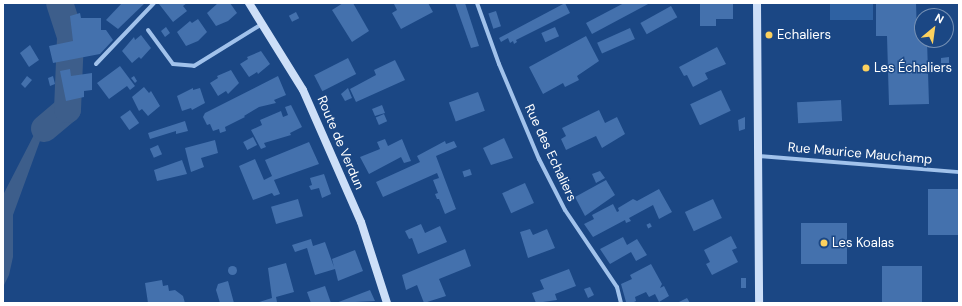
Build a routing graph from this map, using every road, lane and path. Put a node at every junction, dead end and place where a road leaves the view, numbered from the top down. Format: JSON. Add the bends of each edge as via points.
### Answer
{"nodes":[{"id":1,"x":154,"y":3,"type":"edge"},
{"id":2,"x":249,"y":3,"type":"edge"},
{"id":3,"x":477,"y":3,"type":"edge"},
{"id":4,"x":757,"y":3,"type":"edge"},
{"id":5,"x":262,"y":24,"type":"junction"},
{"id":6,"x":148,"y":30,"type":"dead end"},
{"id":7,"x":96,"y":64,"type":"dead end"},
{"id":8,"x":759,"y":156,"type":"junction"},
{"id":9,"x":959,"y":172,"type":"edge"},
{"id":10,"x":387,"y":303,"type":"edge"},
{"id":11,"x":621,"y":303,"type":"edge"},
{"id":12,"x":759,"y":303,"type":"edge"}],
"edges":[{"from":1,"to":7,"type":"street"},
{"from":2,"to":5,"type":"main road","name":"Route de Verdun"},
{"from":3,"to":11,"type":"street","name":"Rue des Echaliers","via":[[539,160],[565,210],[617,287]]},
{"from":4,"to":8,"type":"main road"},
{"from":5,"to":6,"type":"street","via":[[194,66],[173,64]]},
{"from":5,"to":10,"type":"main road","name":"Route de Verdun","via":[[306,96],[361,222]]},
{"from":8,"to":9,"type":"street","name":"Rue Maurice Mauchamp"},
{"from":8,"to":12,"type":"main road"}]}
